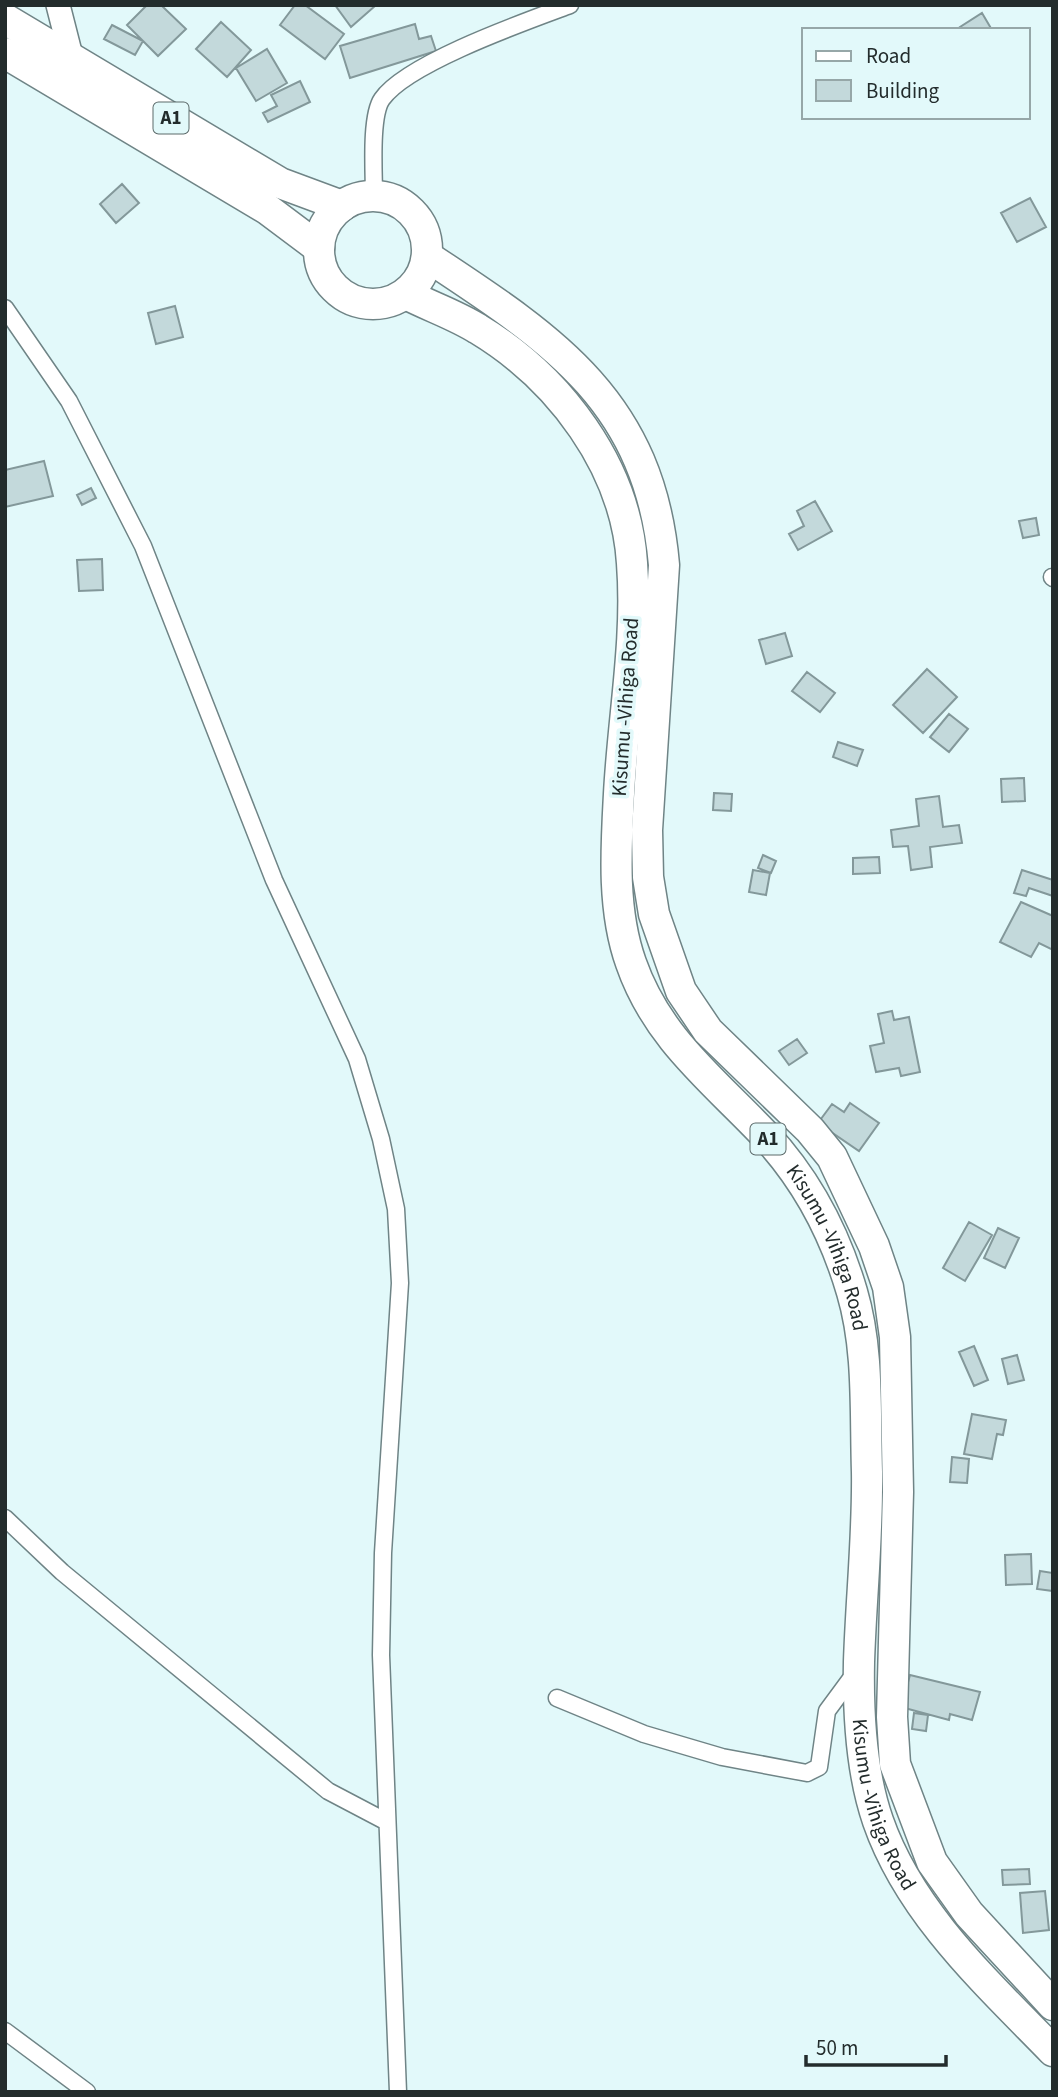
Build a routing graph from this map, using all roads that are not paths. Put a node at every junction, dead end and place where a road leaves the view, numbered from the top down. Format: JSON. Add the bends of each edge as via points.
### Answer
{"nodes":[{"id":1,"x":58,"y":5,"type":"edge"},
{"id":2,"x":570,"y":5,"type":"edge"},
{"id":3,"x":5,"y":19,"type":"edge"},
{"id":4,"x":6,"y":56,"type":"edge"},
{"id":5,"x":72,"y":60,"type":"junction"},
{"id":6,"x":374,"y":196,"type":"junction"},
{"id":7,"x":342,"y":206,"type":"junction"},
{"id":8,"x":318,"y":248,"type":"junction"},
{"id":9,"x":428,"y":257,"type":"junction"},
{"id":10,"x":405,"y":295,"type":"junction"},
{"id":11,"x":5,"y":309,"type":"edge"},
{"id":12,"x":5,"y":1518,"type":"edge"},
{"id":13,"x":859,"y":1667,"type":"junction"},
{"id":14,"x":557,"y":1698,"type":"dead end"},
{"id":15,"x":387,"y":1822,"type":"junction"},
{"id":16,"x":1053,"y":2005,"type":"edge"},
{"id":17,"x":5,"y":2031,"type":"edge"},
{"id":18,"x":1053,"y":2051,"type":"edge"},
{"id":19,"x":87,"y":2092,"type":"edge"},
{"id":20,"x":398,"y":2092,"type":"edge"}],
"edges":[{"from":1,"to":5,"type":"street"},
{"from":2,"to":6,"type":"street","via":[[480,39],[402,81],[382,99],[376,121]]},
{"from":3,"to":5,"type":"highway","number":"A1"},
{"from":4,"to":8,"type":"highway","number":"A1","via":[[267,209]]},
{"from":5,"to":7,"type":"highway","number":"A1","via":[[280,183]]},
{"from":6,"to":7,"type":"highway"},
{"from":6,"to":9,"type":"highway","via":[[392,199],[420,221]]},
{"from":7,"to":8,"type":"highway","via":[[322,231]]},
{"from":8,"to":10,"type":"highway","via":[[327,281],[355,302],[381,304]]},
{"from":9,"to":10,"type":"highway","via":[[416,284]]},
{"from":9,"to":16,"type":"highway","name":"Kisumu -Vihiga Road","number":"A1","via":[[519,317],[589,383],[635,449],[651,486],[664,565],[647,830],[654,914],[681,991],[708,1031],[832,1157],[874,1245],[888,1287],[895,1337],[895,1764],[932,1862],[978,1925]]},
{"from":10,"to":13,"type":"highway","name":"Kisumu -Vihiga Road","number":"A1","via":[[477,328],[529,366],[572,411],[601,457],[623,510],[632,560],[632,624],[616,847],[619,909],[631,963],[655,1012],[682,1054],[766,1136],[794,1171],[828,1226],[853,1294],[864,1353],[867,1493]]},
{"from":11,"to":15,"type":"street","via":[[69,401],[143,546],[274,880],[357,1059],[380,1139],[396,1209],[400,1283],[383,1553],[381,1655]]},
{"from":12,"to":15,"type":"street","via":[[62,1572],[328,1791]]},
{"from":13,"to":14,"type":"street","via":[[827,1711],[818,1767],[807,1773],[722,1757],[644,1734]]},
{"from":13,"to":18,"type":"highway","name":"Kisumu -Vihiga Road","number":"A1","via":[[867,1780],[885,1839],[951,1944]]},
{"from":15,"to":20,"type":"street"},
{"from":17,"to":19,"type":"street"}]}
